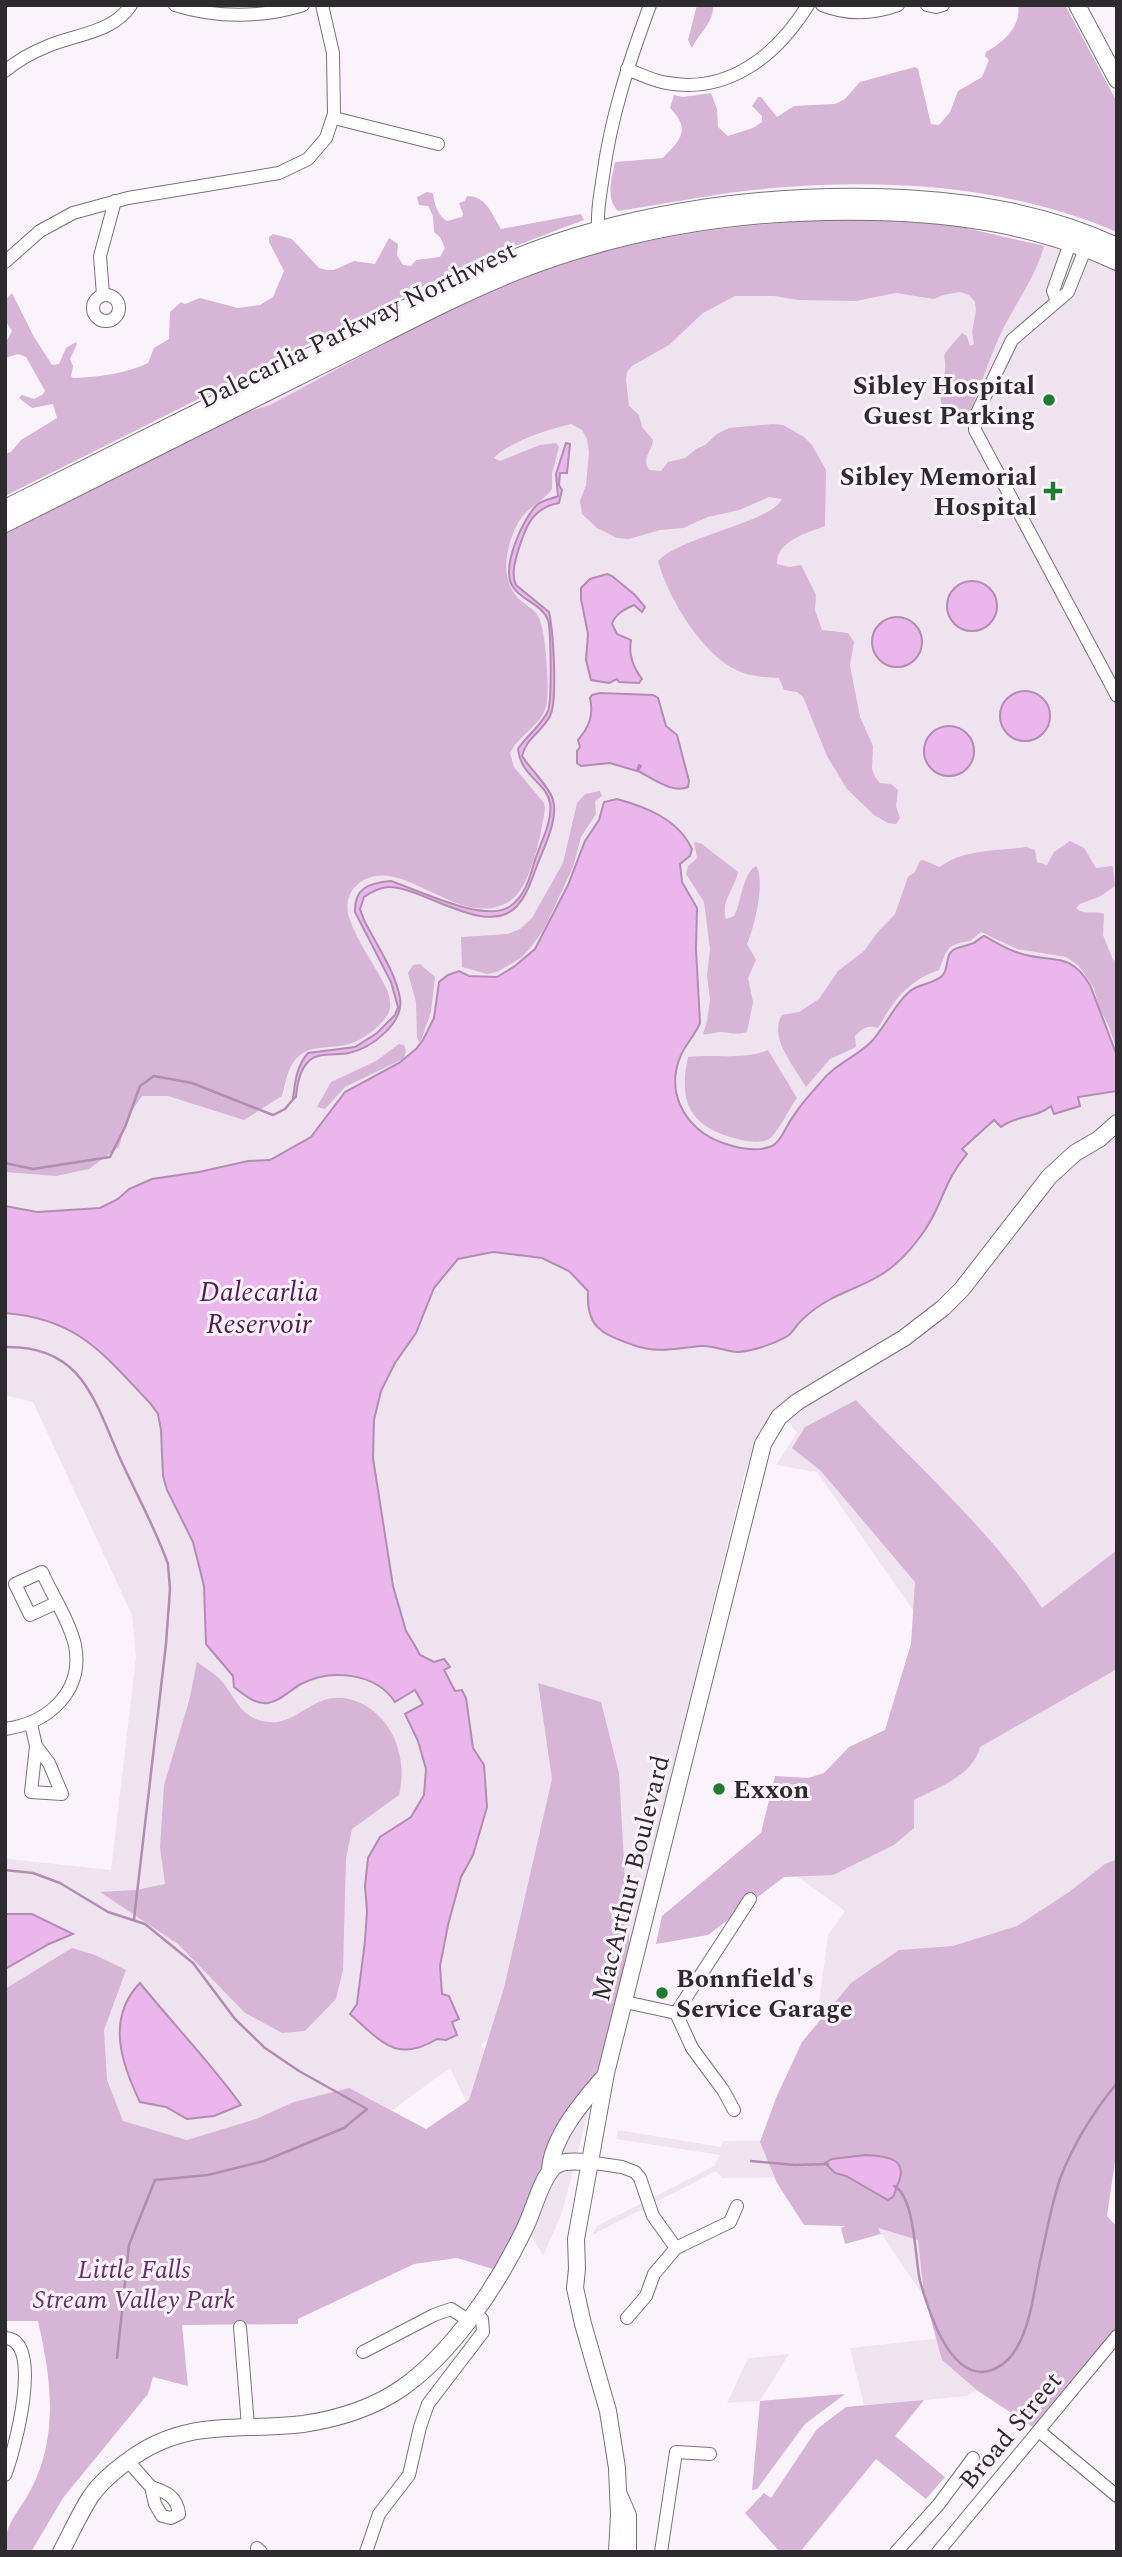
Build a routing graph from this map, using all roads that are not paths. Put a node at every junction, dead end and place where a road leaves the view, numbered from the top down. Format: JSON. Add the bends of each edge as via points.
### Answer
{"nodes":[{"id":1,"x":131,"y":5,"type":"edge"},
{"id":2,"x":175,"y":5,"type":"edge"},
{"id":3,"x":303,"y":5,"type":"edge"},
{"id":4,"x":322,"y":5,"type":"edge"},
{"id":5,"x":650,"y":5,"type":"edge"},
{"id":6,"x":808,"y":5,"type":"edge"},
{"id":7,"x":822,"y":5,"type":"edge"},
{"id":8,"x":898,"y":5,"type":"edge"},
{"id":9,"x":927,"y":5,"type":"edge"},
{"id":10,"x":943,"y":5,"type":"edge"},
{"id":11,"x":1077,"y":5,"type":"edge"},
{"id":12,"x":627,"y":69,"type":"junction"},
{"id":13,"x":5,"y":71,"type":"edge"},
{"id":14,"x":1117,"y":80,"type":"edge"},
{"id":15,"x":334,"y":118,"type":"junction"},
{"id":16,"x":438,"y":144,"type":"dead end"},
{"id":17,"x":115,"y":201,"type":"junction"},
{"id":18,"x":1073,"y":235,"type":"junction"},
{"id":19,"x":599,"y":237,"type":"junction"},
{"id":20,"x":1089,"y":241,"type":"junction"},
{"id":21,"x":1117,"y":246,"type":"edge"},
{"id":22,"x":5,"y":262,"type":"edge"},
{"id":23,"x":1117,"y":262,"type":"edge"},
{"id":24,"x":103,"y":295,"type":"dead end"},
{"id":25,"x":1057,"y":301,"type":"junction"},
{"id":26,"x":5,"y":508,"type":"edge"},
{"id":27,"x":5,"y":524,"type":"edge"},
{"id":28,"x":1117,"y":696,"type":"edge"},
{"id":29,"x":1117,"y":1123,"type":"edge"},
{"id":30,"x":1117,"y":1132,"type":"edge"},
{"id":31,"x":1099,"y":1139,"type":"junction"},
{"id":32,"x":56,"y":1603,"type":"dead end"},
{"id":33,"x":31,"y":1724,"type":"junction"},
{"id":34,"x":5,"y":1729,"type":"edge"},
{"id":35,"x":36,"y":1746,"type":"dead end"},
{"id":36,"x":750,"y":1899,"type":"dead end"},
{"id":37,"x":625,"y":2002,"type":"junction"},
{"id":38,"x":676,"y":2013,"type":"junction"},
{"id":39,"x":606,"y":2075,"type":"junction"},
{"id":40,"x":734,"y":2110,"type":"dead end"},
{"id":41,"x":588,"y":2162,"type":"junction"},
{"id":42,"x":550,"y":2170,"type":"junction"},
{"id":43,"x":737,"y":2206,"type":"dead end"},
{"id":44,"x":676,"y":2248,"type":"junction"},
{"id":45,"x":471,"y":2316,"type":"junction"},
{"id":46,"x":627,"y":2318,"type":"dead end"},
{"id":47,"x":240,"y":2328,"type":"dead end"},
{"id":48,"x":1117,"y":2336,"type":"edge"},
{"id":49,"x":5,"y":2338,"type":"edge"},
{"id":50,"x":363,"y":2352,"type":"dead end"},
{"id":51,"x":247,"y":2426,"type":"junction"},
{"id":52,"x":1039,"y":2431,"type":"junction"},
{"id":53,"x":710,"y":2454,"type":"dead end"},
{"id":54,"x":974,"y":2458,"type":"dead end"},
{"id":55,"x":128,"y":2461,"type":"junction"},
{"id":56,"x":5,"y":2475,"type":"edge"},
{"id":57,"x":151,"y":2487,"type":"dead end"},
{"id":58,"x":618,"y":2488,"type":"junction"},
{"id":59,"x":1117,"y":2496,"type":"edge"},
{"id":60,"x":61,"y":2552,"type":"edge"},
{"id":61,"x":366,"y":2552,"type":"edge"},
{"id":62,"x":617,"y":2552,"type":"edge"},
{"id":63,"x":630,"y":2552,"type":"edge"},
{"id":64,"x":661,"y":2552,"type":"edge"},
{"id":65,"x":897,"y":2552,"type":"edge"},
{"id":66,"x":938,"y":2552,"type":"edge"}],
"edges":[{"from":1,"to":13,"type":"street","via":[[110,25],[48,46]]},
{"from":2,"to":3,"type":"street","via":[[238,14]]},
{"from":4,"to":15,"type":"street","via":[[332,53]]},
{"from":5,"to":12,"type":"street"},
{"from":6,"to":12,"type":"street","via":[[765,56],[726,79],[676,85]]},
{"from":7,"to":8,"type":"street","via":[[859,12]]},
{"from":9,"to":10,"type":"street"},
{"from":11,"to":14,"type":"main road"},
{"from":12,"to":19,"type":"street","via":[[610,130],[599,202]]},
{"from":15,"to":16,"type":"street"},
{"from":15,"to":17,"type":"street","via":[[319,148],[284,172]]},
{"from":17,"to":22,"type":"street","via":[[53,223]]},
{"from":17,"to":24,"type":"street","via":[[100,256]]},
{"from":18,"to":19,"type":"main road","name":"Dalecarlia Parkway Northwest","via":[[1036,216],[986,205],[858,197],[717,206],[662,215]]},
{"from":18,"to":20,"type":"main road","name":"Dalecarlia Parkway Northwest"},
{"from":18,"to":25,"type":"street","via":[[1053,290]]},
{"from":19,"to":26,"type":"main road","name":"Dalecarlia Parkway Northwest","via":[[532,251],[459,281]]},
{"from":19,"to":27,"type":"main road","name":"Dalecarlia Parkway Northwest","via":[[473,290]]},
{"from":20,"to":21,"type":"main road","name":"Dalecarlia Parkway Northwest"},
{"from":20,"to":23,"type":"main road","name":"Dalecarlia Parkway Northwest"},
{"from":20,"to":25,"type":"street","via":[[1068,292]]},
{"from":25,"to":28,"type":"street","via":[[1012,340],[975,417],[975,430]]},
{"from":29,"to":31,"type":"main road"},
{"from":30,"to":31,"type":"main road"},
{"from":31,"to":37,"type":"main road","name":"MacArthur Boulevard","via":[[1049,1177],[943,1308],[904,1338],[779,1416],[764,1444]]},
{"from":32,"to":33,"type":"street","via":[[71,1633],[76,1668],[61,1703]]},
{"from":33,"to":34,"type":"street"},
{"from":33,"to":35,"type":"street"},
{"from":36,"to":38,"type":"street"},
{"from":37,"to":38,"type":"street"},
{"from":37,"to":39,"type":"main road","name":"MacArthur Boulevard"},
{"from":38,"to":40,"type":"street","via":[[692,2048]]},
{"from":39,"to":41,"type":"main road","name":"MacArthur Boulevard"},
{"from":39,"to":42,"type":"main road","via":[[578,2105],[551,2157]]},
{"from":41,"to":42,"type":"main road","via":[[563,2162]]},
{"from":41,"to":44,"type":"street","via":[[635,2172],[653,2216]]},
{"from":41,"to":58,"type":"main road","name":"MacArthur Boulevard","via":[[576,2239],[575,2288],[608,2411]]},
{"from":42,"to":45,"type":"main road","via":[[511,2256]]},
{"from":43,"to":44,"type":"street","via":[[730,2222]]},
{"from":44,"to":46,"type":"street"},
{"from":45,"to":50,"type":"street","via":[[451,2309]]},
{"from":45,"to":51,"type":"main road","via":[[418,2375],[375,2403],[302,2424]]},
{"from":45,"to":61,"type":"street","via":[[482,2319],[483,2332],[428,2404],[409,2475],[379,2514]]},
{"from":47,"to":51,"type":"street"},
{"from":48,"to":52,"type":"street","name":"Broad Street"},
{"from":49,"to":56,"type":"street","via":[[22,2346],[25,2360],[22,2413]]},
{"from":51,"to":55,"type":"main road","via":[[165,2438]]},
{"from":52,"to":59,"type":"street"},
{"from":52,"to":66,"type":"street","name":"Broad Street"},
{"from":53,"to":64,"type":"street","via":[[676,2452]]},
{"from":54,"to":65,"type":"street","name":"Broad Street"},
{"from":55,"to":57,"type":"street"},
{"from":55,"to":60,"type":"main road","via":[[92,2495]]},
{"from":58,"to":62,"type":"main road","name":"MacArthur Boulevard"},
{"from":58,"to":63,"type":"street","via":[[630,2515]]}]}
